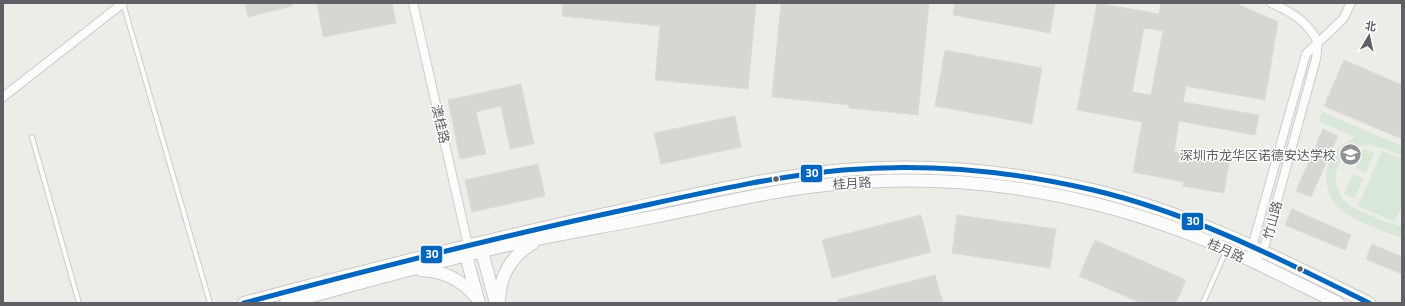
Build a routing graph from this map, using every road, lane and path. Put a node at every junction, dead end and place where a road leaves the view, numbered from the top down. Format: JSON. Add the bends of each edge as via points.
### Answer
{"nodes":[{"id":1,"x":123,"y":3,"type":"edge"},
{"id":2,"x":413,"y":3,"type":"edge"},
{"id":3,"x":1271,"y":3,"type":"edge"},
{"id":4,"x":1351,"y":3,"type":"edge"},
{"id":5,"x":1318,"y":42,"type":"junction"},
{"id":6,"x":3,"y":97,"type":"edge"},
{"id":7,"x":32,"y":137,"type":"dead end"},
{"id":8,"x":539,"y":239,"type":"junction"},
{"id":9,"x":1257,"y":249,"type":"junction"},
{"id":10,"x":467,"y":250,"type":"junction"},
{"id":11,"x":1226,"y":250,"type":"junction"},
{"id":12,"x":482,"y":252,"type":"junction"},
{"id":13,"x":1253,"y":262,"type":"junction"},
{"id":14,"x":408,"y":270,"type":"junction"},
{"id":15,"x":478,"y":301,"type":"edge"},
{"id":16,"x":290,"y":302,"type":"edge"},
{"id":17,"x":79,"y":303,"type":"edge"},
{"id":18,"x":210,"y":303,"type":"edge"},
{"id":19,"x":244,"y":303,"type":"edge"},
{"id":20,"x":496,"y":303,"type":"edge"},
{"id":21,"x":499,"y":303,"type":"edge"},
{"id":22,"x":1203,"y":303,"type":"edge"},
{"id":23,"x":1338,"y":303,"type":"edge"},
{"id":24,"x":1369,"y":303,"type":"edge"}],
"edges":[{"from":1,"to":6,"type":"street"},
{"from":1,"to":18,"type":"lane"},
{"from":2,"to":10,"type":"street","name":"澳桂路"},
{"from":3,"to":5,"type":"street","via":[[1301,19],[1312,30]]},
{"from":4,"to":5,"type":"street","name":"竹山路","via":[[1343,19]]},
{"from":5,"to":9,"type":"street","name":"竹山路","via":[[1316,59]]},
{"from":5,"to":9,"type":"street","name":"竹山路","via":[[1306,54]]},
{"from":7,"to":17,"type":"lane"},
{"from":8,"to":11,"type":"main road","name":"桂月路","via":[[772,193],[824,185],[922,180],[1022,189],[1078,200],[1176,228]]},
{"from":8,"to":12,"type":"main road","name":"桂月路"},
{"from":8,"to":21,"type":"main road","via":[[524,248],[506,270],[501,283]]},
{"from":9,"to":10,"type":"main road","name":"桂月路","via":[[1181,217],[1094,190],[997,173],[899,167],[837,171],[740,185]]},
{"from":9,"to":13,"type":"street","name":"竹山路"},
{"from":9,"to":24,"type":"main road","name":"桂月路"},
{"from":10,"to":12,"type":"main road"},
{"from":10,"to":14,"type":"main road","name":"桂月路"},
{"from":10,"to":15,"type":"main road"},
{"from":10,"to":19,"type":"main road","name":"桂月路"},
{"from":11,"to":13,"type":"main road","name":"桂月路"},
{"from":11,"to":22,"type":"lane"},
{"from":12,"to":20,"type":"main road"},
{"from":13,"to":23,"type":"main road","name":"桂月路"},
{"from":14,"to":15,"type":"main road","via":[[449,275],[469,288]]},
{"from":14,"to":16,"type":"main road","name":"桂月路"}]}
